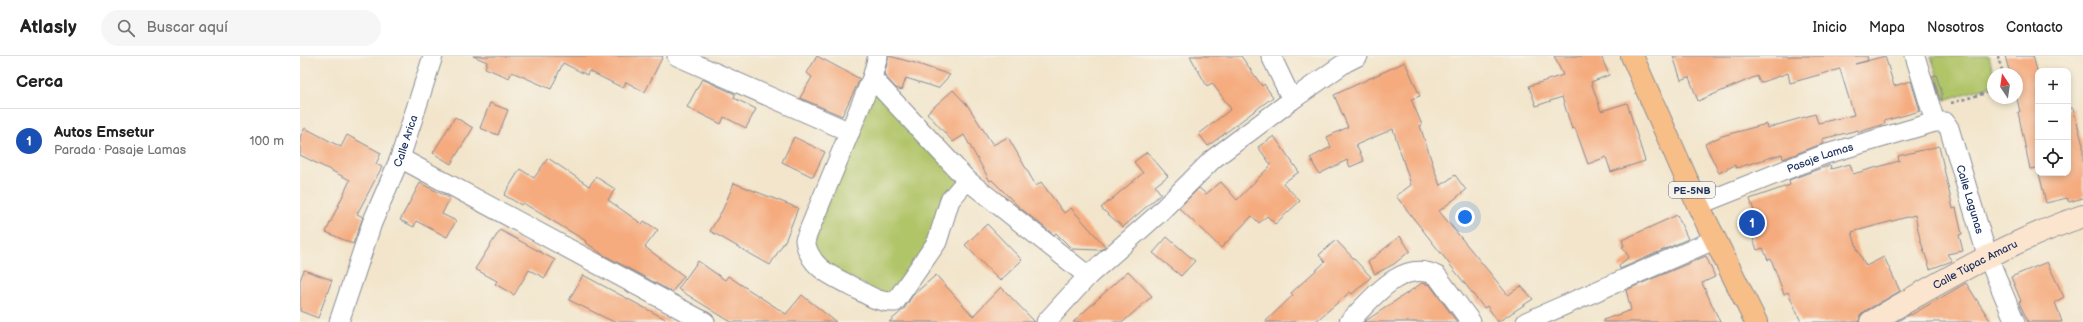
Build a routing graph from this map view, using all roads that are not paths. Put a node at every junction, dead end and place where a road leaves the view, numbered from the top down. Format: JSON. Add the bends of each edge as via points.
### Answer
{"nodes":[{"id":1,"x":433,"y":56,"type":"edge"},
{"id":2,"x":677,"y":56,"type":"edge"},
{"id":3,"x":878,"y":56,"type":"edge"},
{"id":4,"x":1271,"y":56,"type":"edge"},
{"id":5,"x":1358,"y":56,"type":"edge"},
{"id":6,"x":1632,"y":56,"type":"edge"},
{"id":7,"x":1915,"y":56,"type":"edge"},
{"id":8,"x":872,"y":78,"type":"junction"},
{"id":9,"x":1292,"y":100,"type":"junction"},
{"id":10,"x":1937,"y":117,"type":"junction"},
{"id":11,"x":850,"y":132,"type":"junction"},
{"id":12,"x":400,"y":158,"type":"junction"},
{"id":13,"x":967,"y":180,"type":"junction"},
{"id":14,"x":1698,"y":205,"type":"junction"},
{"id":15,"x":2083,"y":216,"type":"edge"},
{"id":16,"x":1716,"y":239,"type":"junction"},
{"id":17,"x":1987,"y":255,"type":"junction"},
{"id":18,"x":1088,"y":276,"type":"junction"},
{"id":19,"x":339,"y":322,"type":"edge"},
{"id":20,"x":705,"y":322,"type":"edge"},
{"id":21,"x":1046,"y":322,"type":"edge"},
{"id":22,"x":1349,"y":322,"type":"edge"},
{"id":23,"x":1471,"y":322,"type":"edge"},
{"id":24,"x":1526,"y":322,"type":"edge"},
{"id":25,"x":1756,"y":322,"type":"edge"},
{"id":26,"x":1871,"y":322,"type":"edge"},
{"id":27,"x":2015,"y":322,"type":"edge"}],
"edges":[{"from":1,"to":12,"type":"street","name":"Calle Arica"},
{"from":2,"to":11,"type":"street"},
{"from":3,"to":8,"type":"street"},
{"from":4,"to":9,"type":"street"},
{"from":5,"to":9,"type":"street"},
{"from":6,"to":14,"type":"highway","number":"PE-5NB"},
{"from":7,"to":10,"type":"street","name":"Calle Lagunas"},
{"from":8,"to":11,"type":"street"},
{"from":8,"to":13,"type":"street"},
{"from":9,"to":18,"type":"street","via":[[1213,159],[1157,215]]},
{"from":10,"to":14,"type":"street","name":"Pasaje Lamas","via":[[1824,155]]},
{"from":10,"to":17,"type":"street","name":"Calle Lagunas","via":[[1949,128]]},
{"from":11,"to":13,"type":"street","via":[[805,244],[822,271],[877,301],[894,302],[937,242],[950,200]]},
{"from":12,"to":19,"type":"street","name":"Calle Arica","via":[[372,223]]},
{"from":12,"to":20,"type":"street"},
{"from":13,"to":18,"type":"street"},
{"from":14,"to":16,"type":"highway","number":"PE-5NB"},
{"from":15,"to":17,"type":"street","name":"Calle Túpac Amaru"},
{"from":16,"to":24,"type":"street"},
{"from":16,"to":25,"type":"highway","number":"PE-5NB"},
{"from":17,"to":26,"type":"street","name":"Calle Túpac Amaru"},
{"from":17,"to":27,"type":"street","name":"Calle Lagunas"},
{"from":18,"to":21,"type":"street"},
{"from":22,"to":23,"type":"street","via":[[1389,284],[1407,272],[1415,270],[1431,272],[1437,276]]}]}
